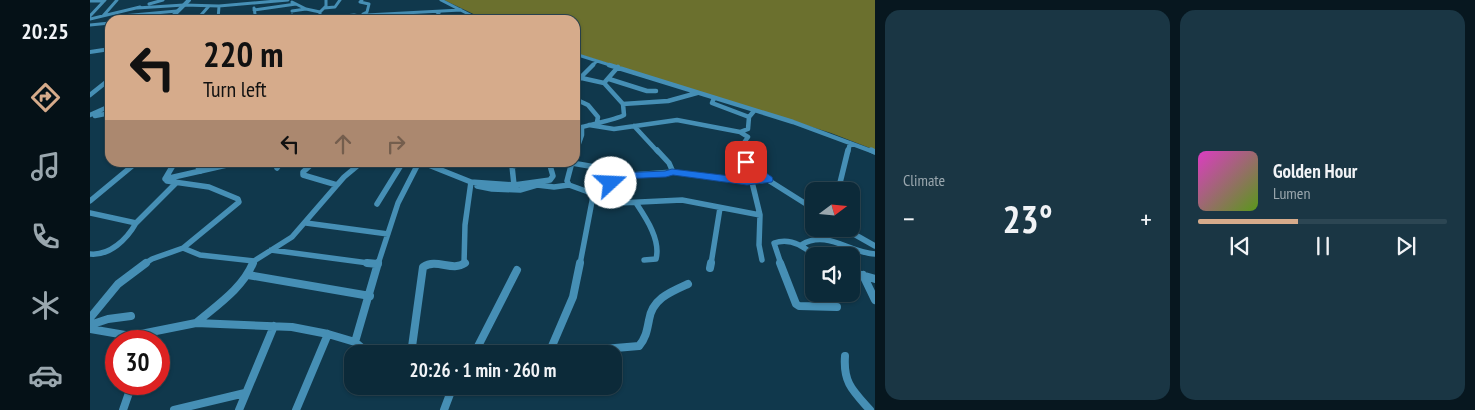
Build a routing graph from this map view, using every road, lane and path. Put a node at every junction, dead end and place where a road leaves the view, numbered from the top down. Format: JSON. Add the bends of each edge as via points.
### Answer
{"nodes":[{"id":1,"x":90,"y":0,"type":"edge"},
{"id":2,"x":105,"y":0,"type":"edge"},
{"id":3,"x":117,"y":0,"type":"edge"},
{"id":4,"x":149,"y":0,"type":"edge"},
{"id":5,"x":163,"y":0,"type":"edge"},
{"id":6,"x":189,"y":0,"type":"edge"},
{"id":7,"x":288,"y":0,"type":"edge"},
{"id":8,"x":326,"y":0,"type":"edge"},
{"id":9,"x":340,"y":0,"type":"edge"},
{"id":10,"x":362,"y":0,"type":"edge"},
{"id":11,"x":441,"y":0,"type":"edge"},
{"id":12,"x":296,"y":2,"type":"edge"},
{"id":13,"x":148,"y":4,"type":"junction"},
{"id":14,"x":252,"y":4,"type":"junction"},
{"id":15,"x":184,"y":5,"type":"junction"},
{"id":16,"x":99,"y":6,"type":"junction"},
{"id":17,"x":209,"y":6,"type":"junction"},
{"id":18,"x":219,"y":6,"type":"junction"},
{"id":19,"x":90,"y":7,"type":"edge"},
{"id":20,"x":136,"y":8,"type":"junction"},
{"id":21,"x":324,"y":8,"type":"junction"},
{"id":22,"x":306,"y":9,"type":"junction"},
{"id":23,"x":254,"y":10,"type":"junction"},
{"id":24,"x":461,"y":10,"type":"junction"},
{"id":25,"x":177,"y":11,"type":"junction"},
{"id":26,"x":320,"y":12,"type":"joint"},
{"id":27,"x":440,"y":12,"type":"junction"},
{"id":28,"x":91,"y":15,"type":"edge"},
{"id":29,"x":123,"y":15,"type":"edge"},
{"id":30,"x":132,"y":15,"type":"edge"},
{"id":31,"x":173,"y":15,"type":"edge"},
{"id":32,"x":201,"y":15,"type":"edge"},
{"id":33,"x":218,"y":15,"type":"edge"},
{"id":34,"x":255,"y":15,"type":"edge"},
{"id":35,"x":292,"y":15,"type":"edge"},
{"id":36,"x":361,"y":15,"type":"joint"},
{"id":37,"x":366,"y":15,"type":"joint"},
{"id":38,"x":437,"y":15,"type":"edge"},
{"id":39,"x":470,"y":15,"type":"edge"},
{"id":40,"x":103,"y":16,"type":"joint"},
{"id":41,"x":105,"y":24,"type":"edge"},
{"id":42,"x":90,"y":26,"type":"edge"},
{"id":43,"x":105,"y":50,"type":"edge"},
{"id":44,"x":90,"y":52,"type":"edge"},
{"id":45,"x":580,"y":57,"type":"edge"},
{"id":46,"x":597,"y":61,"type":"junction"},
{"id":47,"x":618,"y":67,"type":"junction"},
{"id":48,"x":580,"y":75,"type":"edge"},
{"id":49,"x":580,"y":78,"type":"edge"},
{"id":50,"x":609,"y":79,"type":"junction"},
{"id":51,"x":105,"y":83,"type":"edge"},
{"id":52,"x":604,"y":84,"type":"junction"},
{"id":53,"x":656,"y":91,"type":"dead end"},
{"id":54,"x":697,"y":93,"type":"junction"},
{"id":55,"x":90,"y":96,"type":"edge"},
{"id":56,"x":714,"y":98,"type":"junction"},
{"id":57,"x":580,"y":100,"type":"edge"},
{"id":58,"x":622,"y":104,"type":"junction"},
{"id":59,"x":105,"y":108,"type":"edge"},
{"id":60,"x":754,"y":111,"type":"junction"},
{"id":61,"x":105,"y":114,"type":"edge"},
{"id":62,"x":90,"y":116,"type":"edge"},
{"id":63,"x":750,"y":117,"type":"junction"},
{"id":64,"x":597,"y":122,"type":"junction"},
{"id":65,"x":589,"y":125,"type":"junction"},
{"id":66,"x":634,"y":126,"type":"junction"},
{"id":67,"x":582,"y":127,"type":"joint"},
{"id":68,"x":740,"y":132,"type":"junction"},
{"id":69,"x":580,"y":140,"type":"edge"},
{"id":70,"x":850,"y":142,"type":"junction"},
{"id":71,"x":875,"y":152,"type":"edge"},
{"id":72,"x":580,"y":164,"type":"edge"},
{"id":73,"x":131,"y":167,"type":"edge"},
{"id":74,"x":172,"y":167,"type":"edge"},
{"id":75,"x":198,"y":167,"type":"edge"},
{"id":76,"x":214,"y":167,"type":"edge"},
{"id":77,"x":308,"y":167,"type":"edge"},
{"id":78,"x":357,"y":167,"type":"edge"},
{"id":79,"x":400,"y":167,"type":"edge"},
{"id":80,"x":417,"y":167,"type":"edge"},
{"id":81,"x":434,"y":167,"type":"edge"},
{"id":82,"x":512,"y":167,"type":"edge"},
{"id":83,"x":550,"y":167,"type":"edge"},
{"id":84,"x":571,"y":167,"type":"edge"},
{"id":85,"x":595,"y":167,"type":"dead end"},
{"id":86,"x":201,"y":171,"type":"junction"},
{"id":87,"x":672,"y":172,"type":"junction"},
{"id":88,"x":165,"y":179,"type":"junction"},
{"id":89,"x":768,"y":180,"type":"junction"},
{"id":90,"x":752,"y":182,"type":"junction"},
{"id":91,"x":840,"y":182,"type":"edge"},
{"id":92,"x":176,"y":184,"type":"junction"},
{"id":93,"x":470,"y":184,"type":"junction"},
{"id":94,"x":337,"y":185,"type":"junction"},
{"id":95,"x":514,"y":185,"type":"junction"},
{"id":96,"x":569,"y":185,"type":"junction"},
{"id":97,"x":593,"y":196,"type":"junction"},
{"id":98,"x":602,"y":198,"type":"junction"},
{"id":99,"x":90,"y":201,"type":"edge"},
{"id":100,"x":636,"y":203,"type":"junction"},
{"id":101,"x":377,"y":204,"type":"dead end"},
{"id":102,"x":805,"y":204,"type":"edge"},
{"id":103,"x":720,"y":208,"type":"junction"},
{"id":104,"x":90,"y":213,"type":"edge"},
{"id":105,"x":760,"y":214,"type":"junction"},
{"id":106,"x":306,"y":223,"type":"junction"},
{"id":107,"x":136,"y":224,"type":"junction"},
{"id":108,"x":388,"y":234,"type":"junction"},
{"id":109,"x":860,"y":238,"type":"edge"},
{"id":110,"x":801,"y":246,"type":"junction"},
{"id":111,"x":875,"y":246,"type":"edge"},
{"id":112,"x":183,"y":248,"type":"junction"},
{"id":113,"x":805,"y":249,"type":"edge"},
{"id":114,"x":270,"y":250,"type":"junction"},
{"id":115,"x":90,"y":254,"type":"edge"},
{"id":116,"x":875,"y":254,"type":"edge"},
{"id":117,"x":644,"y":260,"type":"dead end"},
{"id":118,"x":762,"y":260,"type":"dead end"},
{"id":119,"x":254,"y":261,"type":"junction"},
{"id":120,"x":378,"y":264,"type":"junction"},
{"id":121,"x":710,"y":268,"type":"dead end"},
{"id":122,"x":518,"y":270,"type":"dead end"},
{"id":123,"x":860,"y":274,"type":"edge"},
{"id":124,"x":248,"y":275,"type":"junction"},
{"id":125,"x":863,"y":275,"type":"junction"},
{"id":126,"x":875,"y":279,"type":"edge"},
{"id":127,"x":688,"y":284,"type":"dead end"},
{"id":128,"x":370,"y":296,"type":"junction"},
{"id":129,"x":875,"y":300,"type":"edge"},
{"id":130,"x":837,"y":307,"type":"dead end"},
{"id":131,"x":131,"y":316,"type":"dead end"},
{"id":132,"x":90,"y":318,"type":"edge"},
{"id":133,"x":196,"y":323,"type":"junction"},
{"id":134,"x":90,"y":325,"type":"edge"},
{"id":135,"x":274,"y":326,"type":"junction"},
{"id":136,"x":90,"y":330,"type":"edge"},
{"id":137,"x":167,"y":330,"type":"edge"},
{"id":138,"x":105,"y":332,"type":"edge"},
{"id":139,"x":328,"y":334,"type":"junction"},
{"id":140,"x":356,"y":342,"type":"junction"},
{"id":141,"x":359,"y":345,"type":"edge"},
{"id":142,"x":412,"y":345,"type":"edge"},
{"id":143,"x":479,"y":345,"type":"edge"},
{"id":144,"x":550,"y":345,"type":"edge"},
{"id":145,"x":622,"y":347,"type":"edge"},
{"id":146,"x":845,"y":356,"type":"dead end"},
{"id":147,"x":245,"y":393,"type":"junction"},
{"id":148,"x":128,"y":395,"type":"edge"},
{"id":149,"x":450,"y":395,"type":"edge"},
{"id":150,"x":123,"y":410,"type":"edge"},
{"id":151,"x":174,"y":410,"type":"edge"},
{"id":152,"x":239,"y":410,"type":"edge"},
{"id":153,"x":296,"y":410,"type":"edge"},
{"id":154,"x":444,"y":410,"type":"edge"},
{"id":155,"x":870,"y":410,"type":"edge"}],
"edges":[{"from":1,"to":2,"type":"street"},
{"from":2,"to":16,"type":"street"},
{"from":3,"to":40,"type":"street"},
{"from":4,"to":13,"type":"street"},
{"from":5,"to":13,"type":"street"},
{"from":6,"to":15,"type":"street"},
{"from":7,"to":12,"type":"street"},
{"from":7,"to":14,"type":"street"},
{"from":8,"to":21,"type":"street"},
{"from":9,"to":21,"type":"street","via":[[334,8]]},
{"from":10,"to":36,"type":"street","via":[[360,2],[369,4],[367,12]]},
{"from":11,"to":24,"type":"street"},
{"from":12,"to":22,"type":"street"},
{"from":12,"to":23,"type":"street"},
{"from":13,"to":20,"type":"street"},
{"from":14,"to":18,"type":"street"},
{"from":14,"to":23,"type":"street"},
{"from":15,"to":17,"type":"street"},
{"from":15,"to":20,"type":"street"},
{"from":15,"to":25,"type":"street"},
{"from":16,"to":19,"type":"street"},
{"from":16,"to":28,"type":"street"},
{"from":17,"to":18,"type":"street"},
{"from":17,"to":32,"type":"street"},
{"from":18,"to":33,"type":"street"},
{"from":20,"to":29,"type":"street"},
{"from":21,"to":26,"type":"street"},
{"from":22,"to":26,"type":"street"},
{"from":22,"to":35,"type":"street"},
{"from":23,"to":34,"type":"street"},
{"from":24,"to":27,"type":"street"},
{"from":24,"to":39,"type":"street"},
{"from":25,"to":30,"type":"street"},
{"from":25,"to":31,"type":"street"},
{"from":27,"to":37,"type":"street"},
{"from":27,"to":38,"type":"street"},
{"from":28,"to":40,"type":"street"},
{"from":36,"to":37,"type":"street"},
{"from":41,"to":42,"type":"street"},
{"from":43,"to":44,"type":"street"},
{"from":45,"to":46,"type":"street"},
{"from":46,"to":47,"type":"street"},
{"from":46,"to":48,"type":"street"},
{"from":47,"to":50,"type":"street"},
{"from":47,"to":54,"type":"street"},
{"from":49,"to":52,"type":"street"},
{"from":50,"to":52,"type":"street"},
{"from":50,"to":53,"type":"street","via":[[648,92]]},
{"from":51,"to":55,"type":"street"},
{"from":52,"to":58,"type":"street"},
{"from":54,"to":56,"type":"street"},
{"from":54,"to":58,"type":"street","via":[[668,101]]},
{"from":56,"to":60,"type":"street"},
{"from":56,"to":63,"type":"street","via":[[711,103]]},
{"from":57,"to":64,"type":"street","via":[[597,114]]},
{"from":58,"to":64,"type":"street","via":[[624,112],[621,118]]},
{"from":59,"to":62,"type":"street"},
{"from":60,"to":63,"type":"street"},
{"from":60,"to":70,"type":"street"},
{"from":61,"to":62,"type":"street"},
{"from":63,"to":68,"type":"street","via":[[748,129]]},
{"from":64,"to":65,"type":"street"},
{"from":65,"to":66,"type":"street","via":[[607,129]]},
{"from":65,"to":67,"type":"street"},
{"from":66,"to":68,"type":"street","via":[[677,120]]},
{"from":66,"to":87,"type":"street","via":[[669,163]]},
{"from":67,"to":69,"type":"street"},
{"from":68,"to":89,"type":"street","via":[[748,137],[743,144],[750,153],[748,164]]},
{"from":70,"to":71,"type":"street"},
{"from":70,"to":91,"type":"street"},
{"from":72,"to":85,"type":"street"},
{"from":73,"to":99,"type":"street"},
{"from":74,"to":88,"type":"street"},
{"from":75,"to":86,"type":"street"},
{"from":76,"to":86,"type":"street"},
{"from":77,"to":94,"type":"street","via":[[302,175],[316,182]]},
{"from":78,"to":94,"type":"street"},
{"from":79,"to":101,"type":"street"},
{"from":80,"to":108,"type":"street","via":[[404,189]]},
{"from":81,"to":93,"type":"street"},
{"from":82,"to":95,"type":"street"},
{"from":83,"to":95,"type":"street","via":[[553,176],[550,180]]},
{"from":84,"to":96,"type":"street"},
{"from":86,"to":88,"type":"street"},
{"from":87,"to":90,"type":"street"},
{"from":87,"to":98,"type":"street","via":[[618,176]]},
{"from":88,"to":92,"type":"street"},
{"from":89,"to":90,"type":"street"},
{"from":89,"to":102,"type":"street"},
{"from":90,"to":105,"type":"street"},
{"from":92,"to":107,"type":"street"},
{"from":92,"to":112,"type":"street","via":[[209,187],[239,202]]},
{"from":93,"to":95,"type":"street"},
{"from":93,"to":96,"type":"street","via":[[520,190],[537,185],[554,188]]},
{"from":93,"to":142,"type":"street","via":[[465,263],[459,266],[431,263],[423,267]]},
{"from":94,"to":106,"type":"street"},
{"from":96,"to":97,"type":"street"},
{"from":97,"to":98,"type":"street"},
{"from":97,"to":144,"type":"street","via":[[573,297]]},
{"from":98,"to":100,"type":"street"},
{"from":100,"to":103,"type":"street","via":[[674,199]]},
{"from":100,"to":117,"type":"street","via":[[658,251],[656,259]]},
{"from":103,"to":105,"type":"street"},
{"from":103,"to":121,"type":"street"},
{"from":104,"to":107,"type":"street"},
{"from":105,"to":118,"type":"street"},
{"from":106,"to":108,"type":"street"},
{"from":106,"to":114,"type":"street","via":[[292,237]]},
{"from":107,"to":115,"type":"street","via":[[107,251]]},
{"from":108,"to":120,"type":"street"},
{"from":109,"to":111,"type":"street"},
{"from":110,"to":113,"type":"street"},
{"from":110,"to":116,"type":"street","via":[[806,241],[817,240],[843,243],[862,254]]},
{"from":110,"to":130,"type":"street","via":[[774,242],[794,301],[799,306]]},
{"from":112,"to":119,"type":"street","via":[[200,255]]},
{"from":112,"to":132,"type":"street","via":[[152,259],[133,271]]},
{"from":114,"to":119,"type":"street"},
{"from":114,"to":120,"type":"street"},
{"from":119,"to":124,"type":"street"},
{"from":120,"to":128,"type":"street"},
{"from":122,"to":143,"type":"street"},
{"from":123,"to":125,"type":"street"},
{"from":124,"to":128,"type":"street"},
{"from":124,"to":133,"type":"street"},
{"from":125,"to":126,"type":"street"},
{"from":125,"to":129,"type":"street"},
{"from":127,"to":145,"type":"street","via":[[653,306],[645,340],[639,346]]},
{"from":128,"to":140,"type":"street"},
{"from":131,"to":134,"type":"street"},
{"from":133,"to":135,"type":"street"},
{"from":133,"to":137,"type":"street"},
{"from":135,"to":139,"type":"street"},
{"from":135,"to":147,"type":"street"},
{"from":136,"to":138,"type":"street"},
{"from":139,"to":140,"type":"street"},
{"from":139,"to":153,"type":"street"},
{"from":140,"to":141,"type":"street"},
{"from":146,"to":155,"type":"street","via":[[844,378]]},
{"from":147,"to":151,"type":"street"},
{"from":147,"to":152,"type":"street"},
{"from":148,"to":150,"type":"street"},
{"from":149,"to":154,"type":"street"}]}
